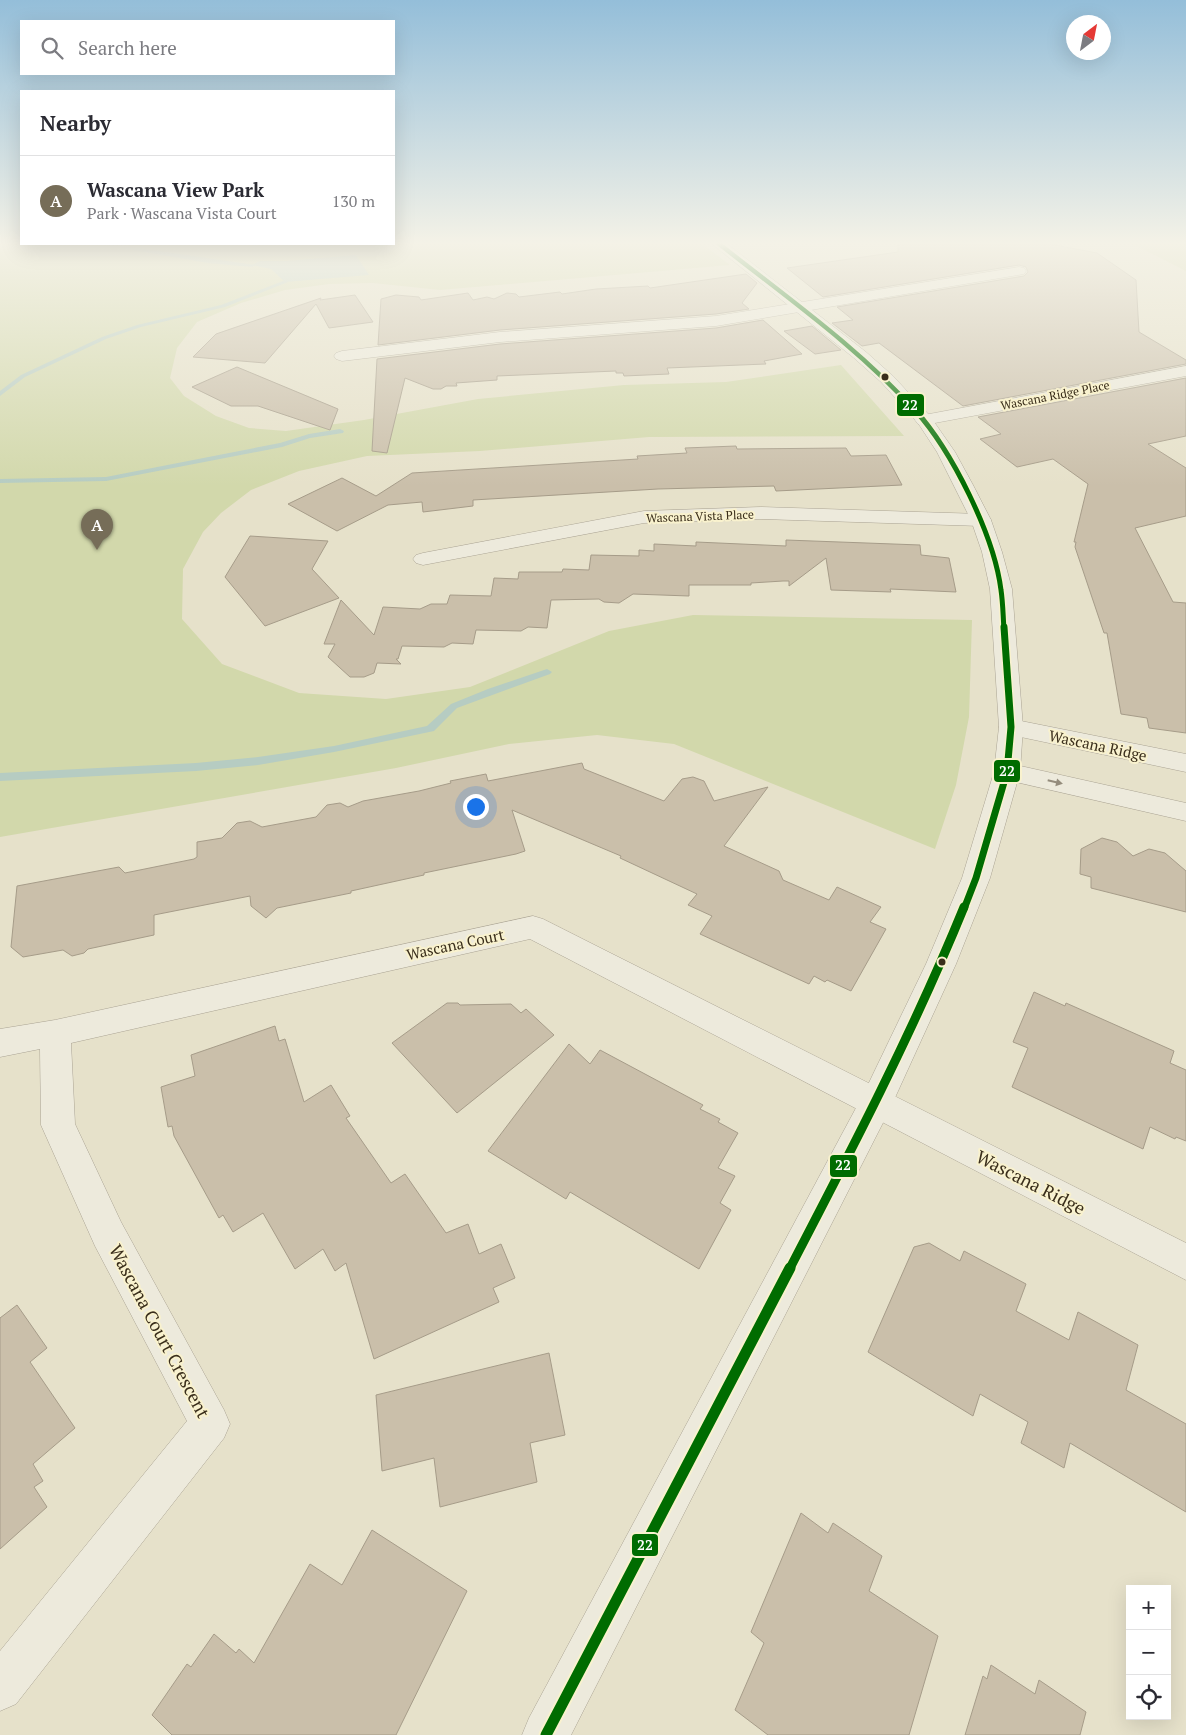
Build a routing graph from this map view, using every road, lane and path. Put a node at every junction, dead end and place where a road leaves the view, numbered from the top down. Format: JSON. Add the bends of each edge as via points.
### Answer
{"nodes":[{"id":1,"x":676,"y":324,"type":"edge"},
{"id":2,"x":821,"y":324,"type":"edge"},
{"id":3,"x":342,"y":356,"type":"dead end"},
{"id":4,"x":1186,"y":371,"type":"edge"},
{"id":5,"x":924,"y":420,"type":"junction"},
{"id":6,"x":981,"y":520,"type":"junction"},
{"id":7,"x":423,"y":559,"type":"dead end"},
{"id":8,"x":1011,"y":727,"type":"junction"},
{"id":9,"x":1186,"y":763,"type":"edge"},
{"id":10,"x":1007,"y":772,"type":"junction"},
{"id":11,"x":1186,"y":812,"type":"edge"},
{"id":12,"x":55,"y":1033,"type":"junction"},
{"id":13,"x":0,"y":1043,"type":"edge"},
{"id":14,"x":876,"y":1103,"type":"junction"},
{"id":15,"x":1186,"y":1262,"type":"edge"},
{"id":16,"x":0,"y":1688,"type":"edge"},
{"id":17,"x":546,"y":1735,"type":"edge"}],
"edges":[{"from":1,"to":3,"type":"street","via":[[500,337]]},
{"from":2,"to":5,"type":"street","via":[[887,379]]},
{"from":4,"to":5,"type":"street","name":"Wascana Ridge Place"},
{"from":5,"to":6,"type":"street","via":[[946,452]]},
{"from":6,"to":7,"type":"street","name":"Wascana Vista Place","via":[[761,513],[644,517]]},
{"from":6,"to":8,"type":"street","via":[[1001,589]]},
{"from":8,"to":9,"type":"street","name":"Wascana Ridge"},
{"from":8,"to":10,"type":"street"},
{"from":10,"to":11,"type":"street","one_way":true},
{"from":10,"to":14,"type":"street","via":[[976,878],[941,964]]},
{"from":12,"to":13,"type":"street","name":"Wascana Court"},
{"from":12,"to":14,"type":"street","name":"Wascana Court","via":[[533,927]]},
{"from":12,"to":16,"type":"street","name":"Wascana Court Crescent","via":[[58,1125],[108,1234],[210,1424]]},
{"from":14,"to":15,"type":"street","name":"Wascana Ridge"},
{"from":14,"to":17,"type":"street"}]}
